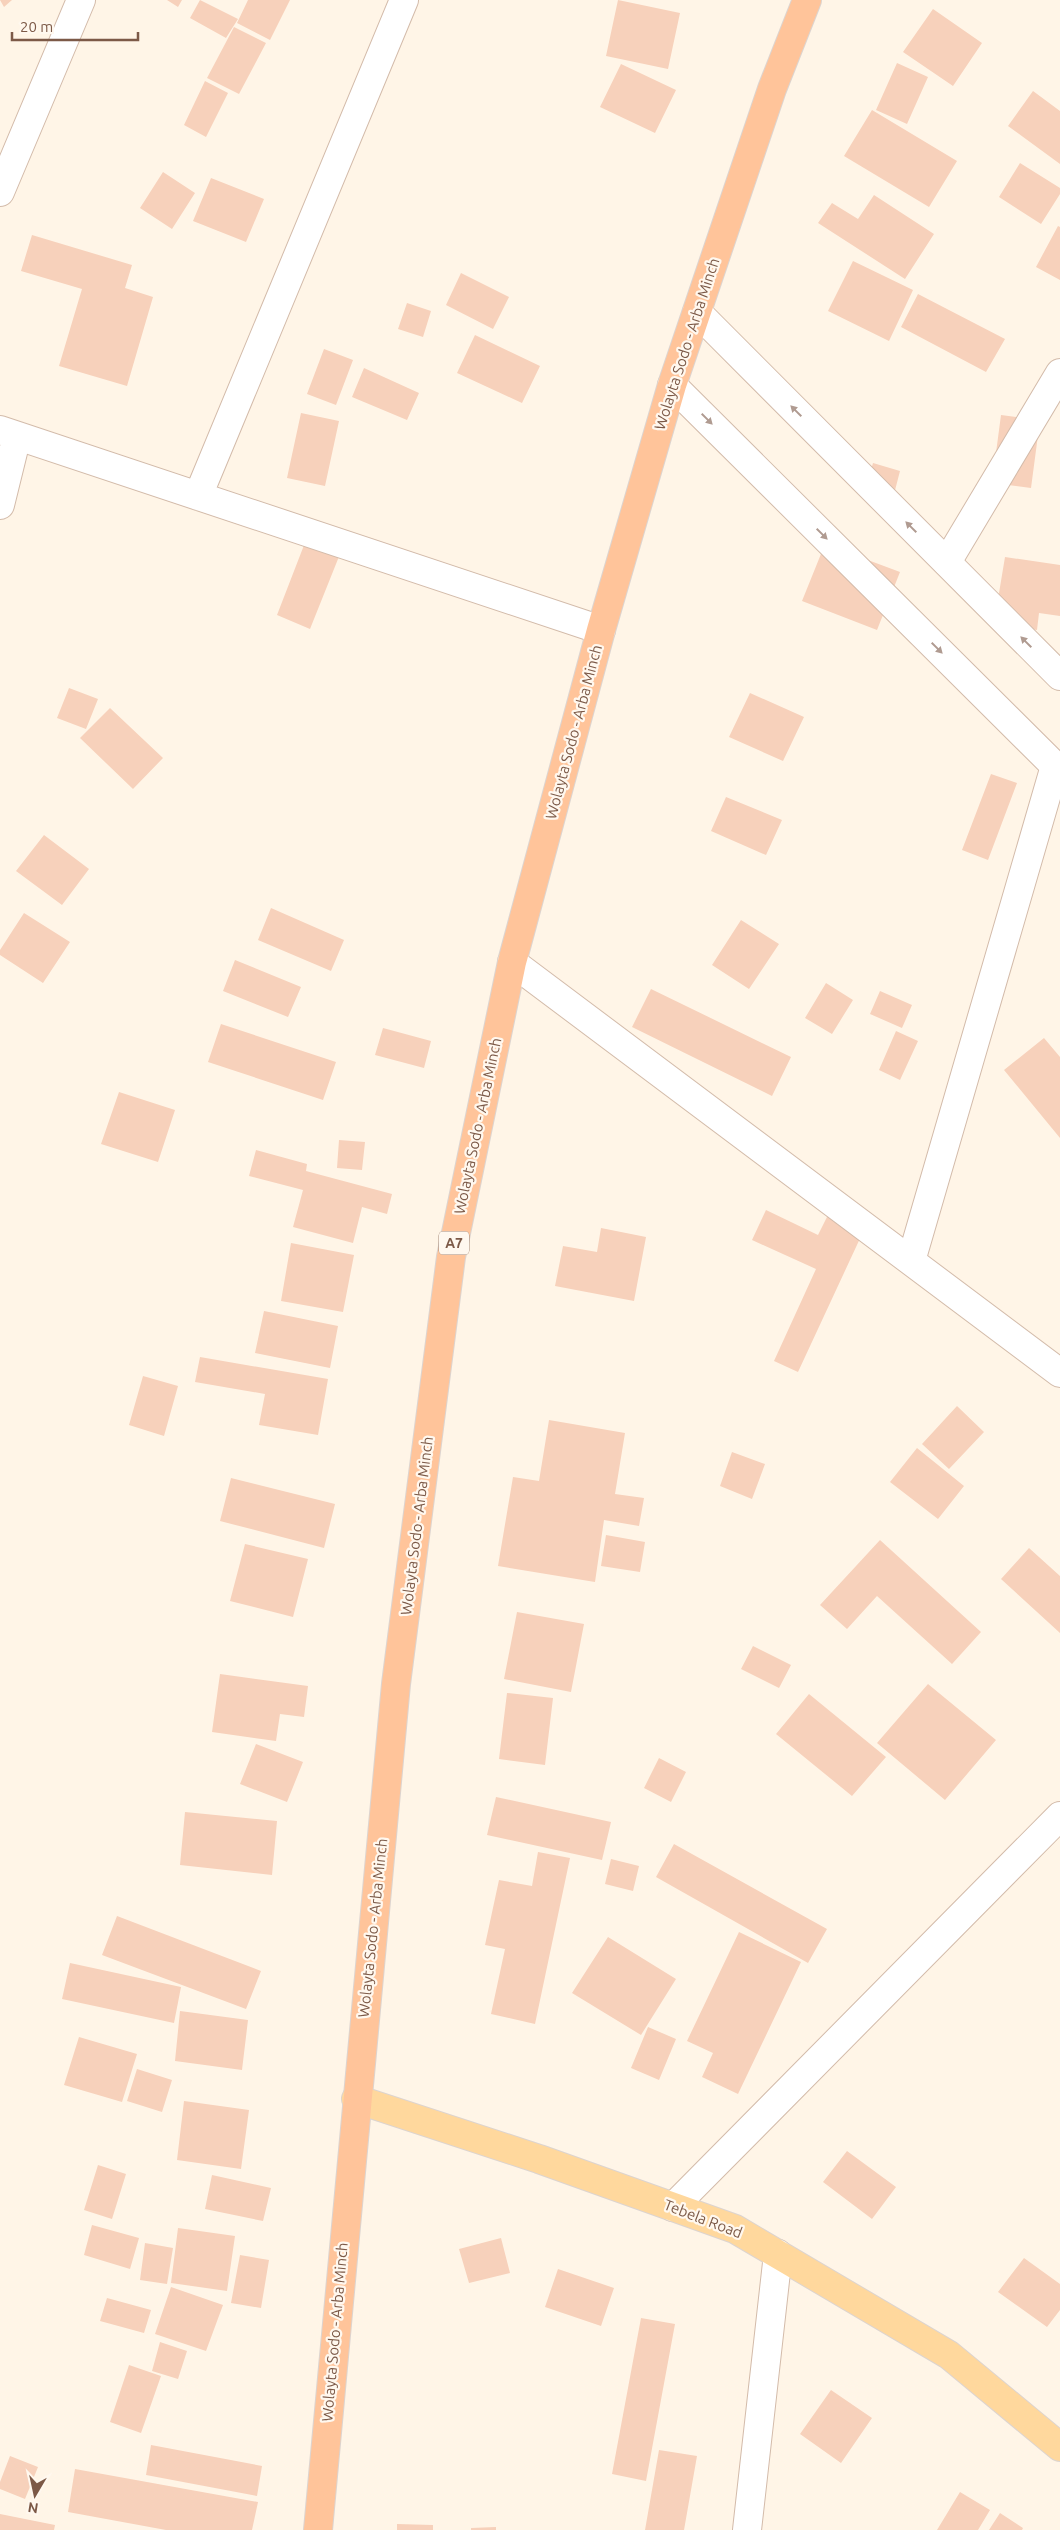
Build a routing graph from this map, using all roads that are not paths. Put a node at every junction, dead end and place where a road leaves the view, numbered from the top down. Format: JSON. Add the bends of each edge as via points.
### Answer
{"nodes":[{"id":1,"x":81,"y":0,"type":"edge"},
{"id":2,"x":404,"y":0,"type":"edge"},
{"id":3,"x":807,"y":0,"type":"edge"},
{"id":4,"x":0,"y":192,"type":"edge"},
{"id":5,"x":697,"y":312,"type":"junction"},
{"id":6,"x":1060,"y":373,"type":"edge"},
{"id":7,"x":672,"y":385,"type":"junction"},
{"id":8,"x":9,"y":433,"type":"edge"},
{"id":9,"x":198,"y":496,"type":"junction"},
{"id":10,"x":0,"y":505,"type":"edge"},
{"id":11,"x":946,"y":562,"type":"junction"},
{"id":12,"x":601,"y":630,"type":"junction"},
{"id":13,"x":1060,"y":676,"type":"edge"},
{"id":14,"x":1057,"y":768,"type":"edge"},
{"id":15,"x":512,"y":962,"type":"junction"},
{"id":16,"x":911,"y":1261,"type":"junction"},
{"id":17,"x":1060,"y":1373,"type":"edge"},
{"id":18,"x":1060,"y":1816,"type":"edge"},
{"id":19,"x":356,"y":2099,"type":"junction"},
{"id":20,"x":673,"y":2207,"type":"junction"},
{"id":21,"x":778,"y":2254,"type":"junction"},
{"id":22,"x":1060,"y":2448,"type":"edge"},
{"id":23,"x":318,"y":2530,"type":"edge"},
{"id":24,"x":746,"y":2530,"type":"edge"}],
"edges":[{"from":1,"to":4,"type":"street"},
{"from":2,"to":9,"type":"street"},
{"from":3,"to":5,"type":"highway","name":"Wolayta Sodo - Arba Minch","number":"A7","via":[[772,89]]},
{"from":5,"to":7,"type":"highway","name":"Wolayta Sodo - Arba Minch","number":"A7"},
{"from":11,"to":5,"type":"street","one_way":true},
{"from":6,"to":11,"type":"street"},
{"from":7,"to":12,"type":"highway","name":"Wolayta Sodo - Arba Minch","number":"A7"},
{"from":7,"to":14,"type":"street","one_way":true},
{"from":8,"to":9,"type":"street"},
{"from":8,"to":10,"type":"street"},
{"from":9,"to":12,"type":"street"},
{"from":13,"to":11,"type":"street","one_way":true},
{"from":12,"to":15,"type":"highway","name":"Wolayta Sodo - Arba Minch","number":"A7"},
{"from":14,"to":16,"type":"street"},
{"from":15,"to":16,"type":"street"},
{"from":15,"to":19,"type":"highway","name":"Wolayta Sodo - Arba Minch","number":"A7","via":[[451,1258],[396,1684]]},
{"from":16,"to":17,"type":"street"},
{"from":18,"to":20,"type":"street"},
{"from":19,"to":20,"type":"main road","name":"Tebela Road"},
{"from":19,"to":23,"type":"highway","name":"Wolayta Sodo - Arba Minch","number":"A7"},
{"from":20,"to":21,"type":"main road","name":"Tebela Road","via":[[735,2229]]},
{"from":21,"to":22,"type":"main road","name":"Tebela Road","via":[[949,2355]]},
{"from":21,"to":24,"type":"street"}]}
